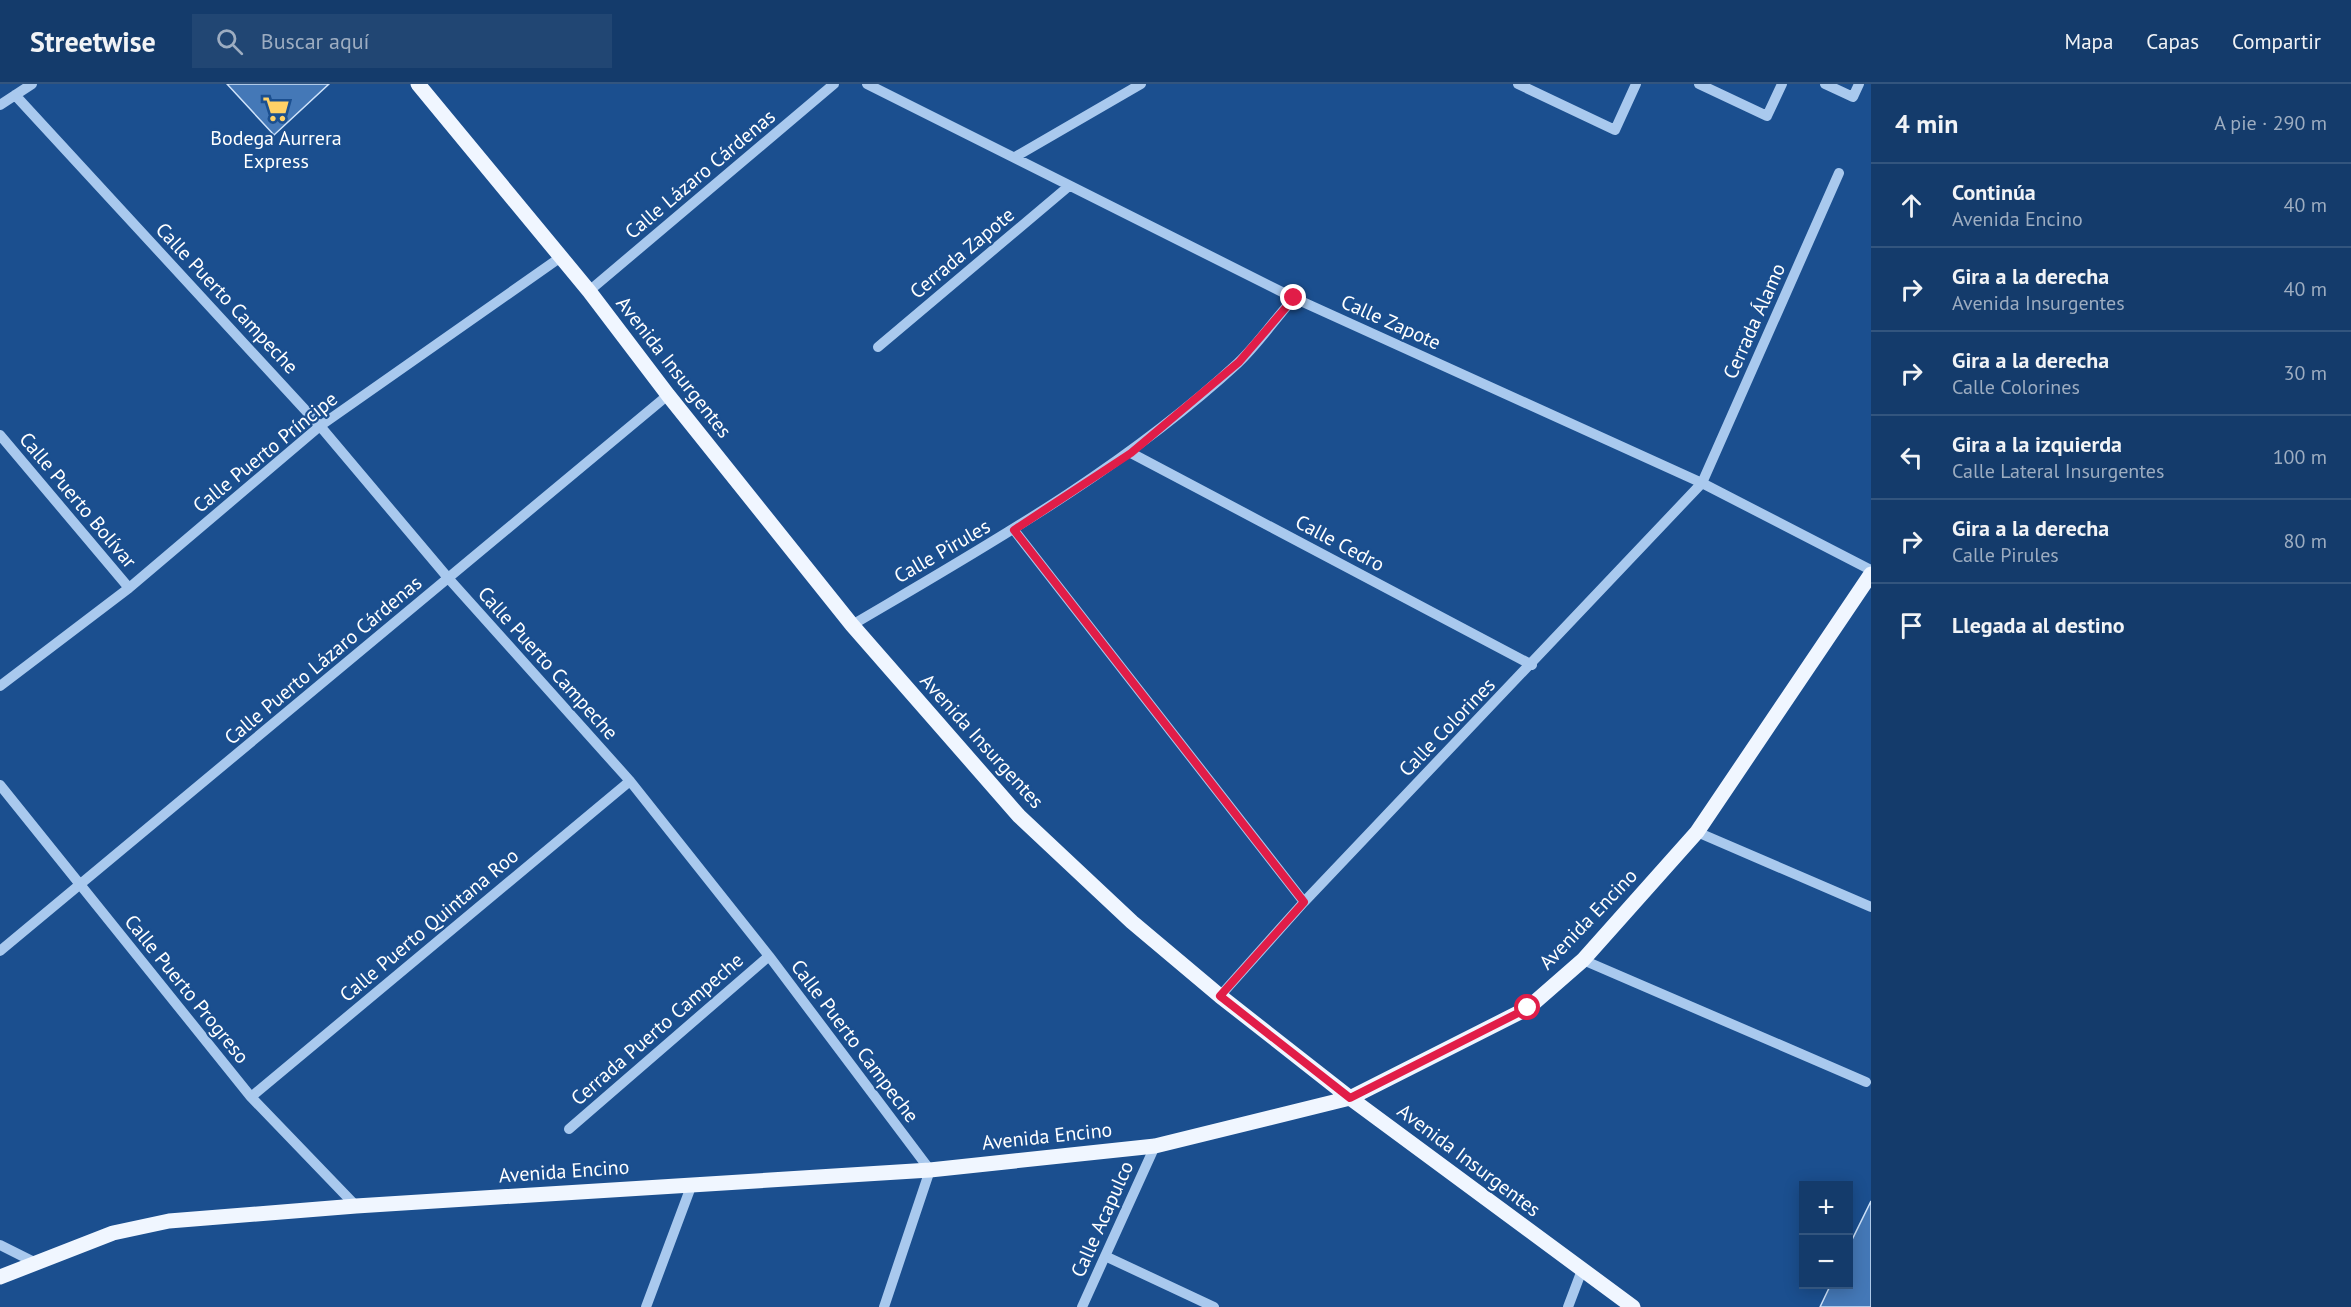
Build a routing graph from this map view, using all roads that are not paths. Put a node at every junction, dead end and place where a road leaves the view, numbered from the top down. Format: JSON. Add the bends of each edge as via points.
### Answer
{"nodes":[{"id":1,"x":32,"y":84,"type":"edge"},
{"id":2,"x":418,"y":84,"type":"edge"},
{"id":3,"x":834,"y":84,"type":"edge"},
{"id":4,"x":867,"y":84,"type":"edge"},
{"id":5,"x":1141,"y":84,"type":"edge"},
{"id":6,"x":1518,"y":84,"type":"edge"},
{"id":7,"x":1636,"y":84,"type":"edge"},
{"id":8,"x":1699,"y":84,"type":"edge"},
{"id":9,"x":1782,"y":84,"type":"edge"},
{"id":10,"x":1825,"y":84,"type":"edge"},
{"id":11,"x":1859,"y":84,"type":"edge"},
{"id":12,"x":15,"y":95,"type":"junction"},
{"id":13,"x":0,"y":105,"type":"edge"},
{"id":14,"x":1015,"y":157,"type":"junction"},
{"id":15,"x":1839,"y":173,"type":"dead end"},
{"id":16,"x":1069,"y":186,"type":"junction"},
{"id":17,"x":561,"y":258,"type":"junction"},
{"id":18,"x":589,"y":291,"type":"junction"},
{"id":19,"x":1294,"y":298,"type":"junction"},
{"id":20,"x":878,"y":347,"type":"dead end"},
{"id":21,"x":668,"y":395,"type":"junction"},
{"id":22,"x":320,"y":426,"type":"junction"},
{"id":23,"x":0,"y":435,"type":"edge"},
{"id":24,"x":1131,"y":453,"type":"junction"},
{"id":25,"x":1702,"y":483,"type":"junction"},
{"id":26,"x":1014,"y":530,"type":"junction"},
{"id":27,"x":1871,"y":572,"type":"edge"},
{"id":28,"x":448,"y":579,"type":"junction"},
{"id":29,"x":129,"y":588,"type":"junction"},
{"id":30,"x":852,"y":625,"type":"junction"},
{"id":31,"x":1532,"y":664,"type":"junction"},
{"id":32,"x":0,"y":686,"type":"edge"},
{"id":33,"x":630,"y":781,"type":"junction"},
{"id":34,"x":0,"y":785,"type":"edge"},
{"id":35,"x":1697,"y":832,"type":"junction"},
{"id":36,"x":80,"y":885,"type":"junction"},
{"id":37,"x":1304,"y":902,"type":"junction"},
{"id":38,"x":1871,"y":907,"type":"edge"},
{"id":39,"x":0,"y":951,"type":"edge"},
{"id":40,"x":769,"y":956,"type":"junction"},
{"id":41,"x":1583,"y":960,"type":"junction"},
{"id":42,"x":1220,"y":996,"type":"junction"},
{"id":43,"x":1866,"y":1082,"type":"dead end"},
{"id":44,"x":251,"y":1097,"type":"junction"},
{"id":45,"x":1350,"y":1098,"type":"junction"},
{"id":46,"x":569,"y":1129,"type":"dead end"},
{"id":47,"x":1155,"y":1146,"type":"junction"},
{"id":48,"x":930,"y":1170,"type":"junction"},
{"id":49,"x":692,"y":1184,"type":"junction"},
{"id":50,"x":356,"y":1206,"type":"junction"},
{"id":51,"x":0,"y":1245,"type":"edge"},
{"id":52,"x":1105,"y":1256,"type":"junction"},
{"id":53,"x":36,"y":1263,"type":"junction"},
{"id":54,"x":1582,"y":1270,"type":"junction"},
{"id":55,"x":0,"y":1277,"type":"edge"},
{"id":56,"x":646,"y":1307,"type":"edge"},
{"id":57,"x":884,"y":1307,"type":"edge"},
{"id":58,"x":1082,"y":1307,"type":"edge"},
{"id":59,"x":1214,"y":1307,"type":"edge"},
{"id":60,"x":1568,"y":1307,"type":"edge"},
{"id":61,"x":1632,"y":1307,"type":"edge"}],
"edges":[{"from":1,"to":12,"type":"street"},
{"from":2,"to":17,"type":"main road","name":"Avenida Insurgentes"},
{"from":3,"to":18,"type":"street","name":"Calle Lázaro Cárdenas"},
{"from":4,"to":14,"type":"street","name":"Calle Zapote"},
{"from":5,"to":14,"type":"street"},
{"from":6,"to":7,"type":"street","via":[[1615,130]]},
{"from":8,"to":9,"type":"street","via":[[1767,116]]},
{"from":10,"to":11,"type":"street","via":[[1853,97]]},
{"from":12,"to":13,"type":"street"},
{"from":12,"to":22,"type":"street","name":"Calle Puerto Campeche"},
{"from":14,"to":16,"type":"street","name":"Calle Zapote"},
{"from":15,"to":25,"type":"street","name":"Cerrada Álamo"},
{"from":16,"to":19,"type":"street","name":"Calle Zapote"},
{"from":16,"to":20,"type":"street","name":"Cerrada Zapote"},
{"from":17,"to":18,"type":"main road","name":"Avenida Insurgentes"},
{"from":17,"to":22,"type":"street","name":"Calle Puerto Príncipe"},
{"from":18,"to":21,"type":"main road","name":"Avenida Insurgentes"},
{"from":19,"to":24,"type":"street","name":"Calle Pirules","via":[[1239,362]]},
{"from":19,"to":25,"type":"street","name":"Calle Zapote"},
{"from":21,"to":28,"type":"street","name":"Calle Puerto Lázaro Cárdenas"},
{"from":21,"to":30,"type":"main road","name":"Avenida Insurgentes"},
{"from":22,"to":28,"type":"street","name":"Calle Puerto Campeche"},
{"from":22,"to":29,"type":"street","name":"Calle Puerto Príncipe"},
{"from":23,"to":29,"type":"street","name":"Calle Puerto Bolívar"},
{"from":24,"to":26,"type":"street","name":"Calle Pirules"},
{"from":24,"to":31,"type":"street","name":"Calle Cedro"},
{"from":25,"to":27,"type":"street","name":"Calle Zapote"},
{"from":25,"to":31,"type":"street","name":"Calle Colorines"},
{"from":26,"to":30,"type":"street","name":"Calle Pirules"},
{"from":26,"to":37,"type":"street"},
{"from":27,"to":35,"type":"main road","name":"Avenida Encino"},
{"from":28,"to":33,"type":"street","name":"Calle Puerto Campeche"},
{"from":28,"to":36,"type":"street","name":"Calle Puerto Lázaro Cárdenas"},
{"from":29,"to":32,"type":"street","name":"Calle Puerto Príncipe"},
{"from":30,"to":42,"type":"main road","name":"Avenida Insurgentes","via":[[1018,816],[1132,922]]},
{"from":31,"to":37,"type":"street","name":"Calle Colorines"},
{"from":33,"to":40,"type":"street","name":"Calle Puerto Campeche"},
{"from":33,"to":44,"type":"street","name":"Calle Puerto Quintana Roo"},
{"from":34,"to":36,"type":"street","name":"Calle Puerto Progreso"},
{"from":35,"to":38,"type":"street"},
{"from":35,"to":41,"type":"main road","name":"Avenida Encino"},
{"from":36,"to":39,"type":"street","name":"Calle Puerto Lázaro Cárdenas"},
{"from":36,"to":44,"type":"street","name":"Calle Puerto Progreso"},
{"from":37,"to":42,"type":"street","name":"Calle Colorines"},
{"from":40,"to":46,"type":"street","name":"Cerrada Puerto Campeche"},
{"from":40,"to":48,"type":"street","name":"Calle Puerto Campeche"},
{"from":41,"to":43,"type":"street"},
{"from":41,"to":45,"type":"main road","name":"Avenida Encino","via":[[1528,1008]]},
{"from":42,"to":45,"type":"main road","name":"Avenida Insurgentes"},
{"from":44,"to":50,"type":"street","name":"Calle Puerto Progreso"},
{"from":45,"to":47,"type":"main road","name":"Avenida Encino"},
{"from":45,"to":54,"type":"main road","name":"Avenida Insurgentes"},
{"from":47,"to":48,"type":"main road","name":"Avenida Encino"},
{"from":47,"to":52,"type":"street","name":"Calle Acapulco"},
{"from":48,"to":49,"type":"main road","name":"Avenida Encino"},
{"from":48,"to":57,"type":"street"},
{"from":49,"to":50,"type":"main road","name":"Avenida Encino"},
{"from":49,"to":56,"type":"street"},
{"from":50,"to":53,"type":"main road","name":"Avenida Encino","via":[[169,1221],[113,1233]]},
{"from":51,"to":53,"type":"street"},
{"from":52,"to":58,"type":"street","name":"Calle Acapulco"},
{"from":52,"to":59,"type":"street"},
{"from":53,"to":55,"type":"main road","name":"Avenida Encino"},
{"from":54,"to":60,"type":"street"},
{"from":54,"to":61,"type":"main road","name":"Avenida Insurgentes"}]}
